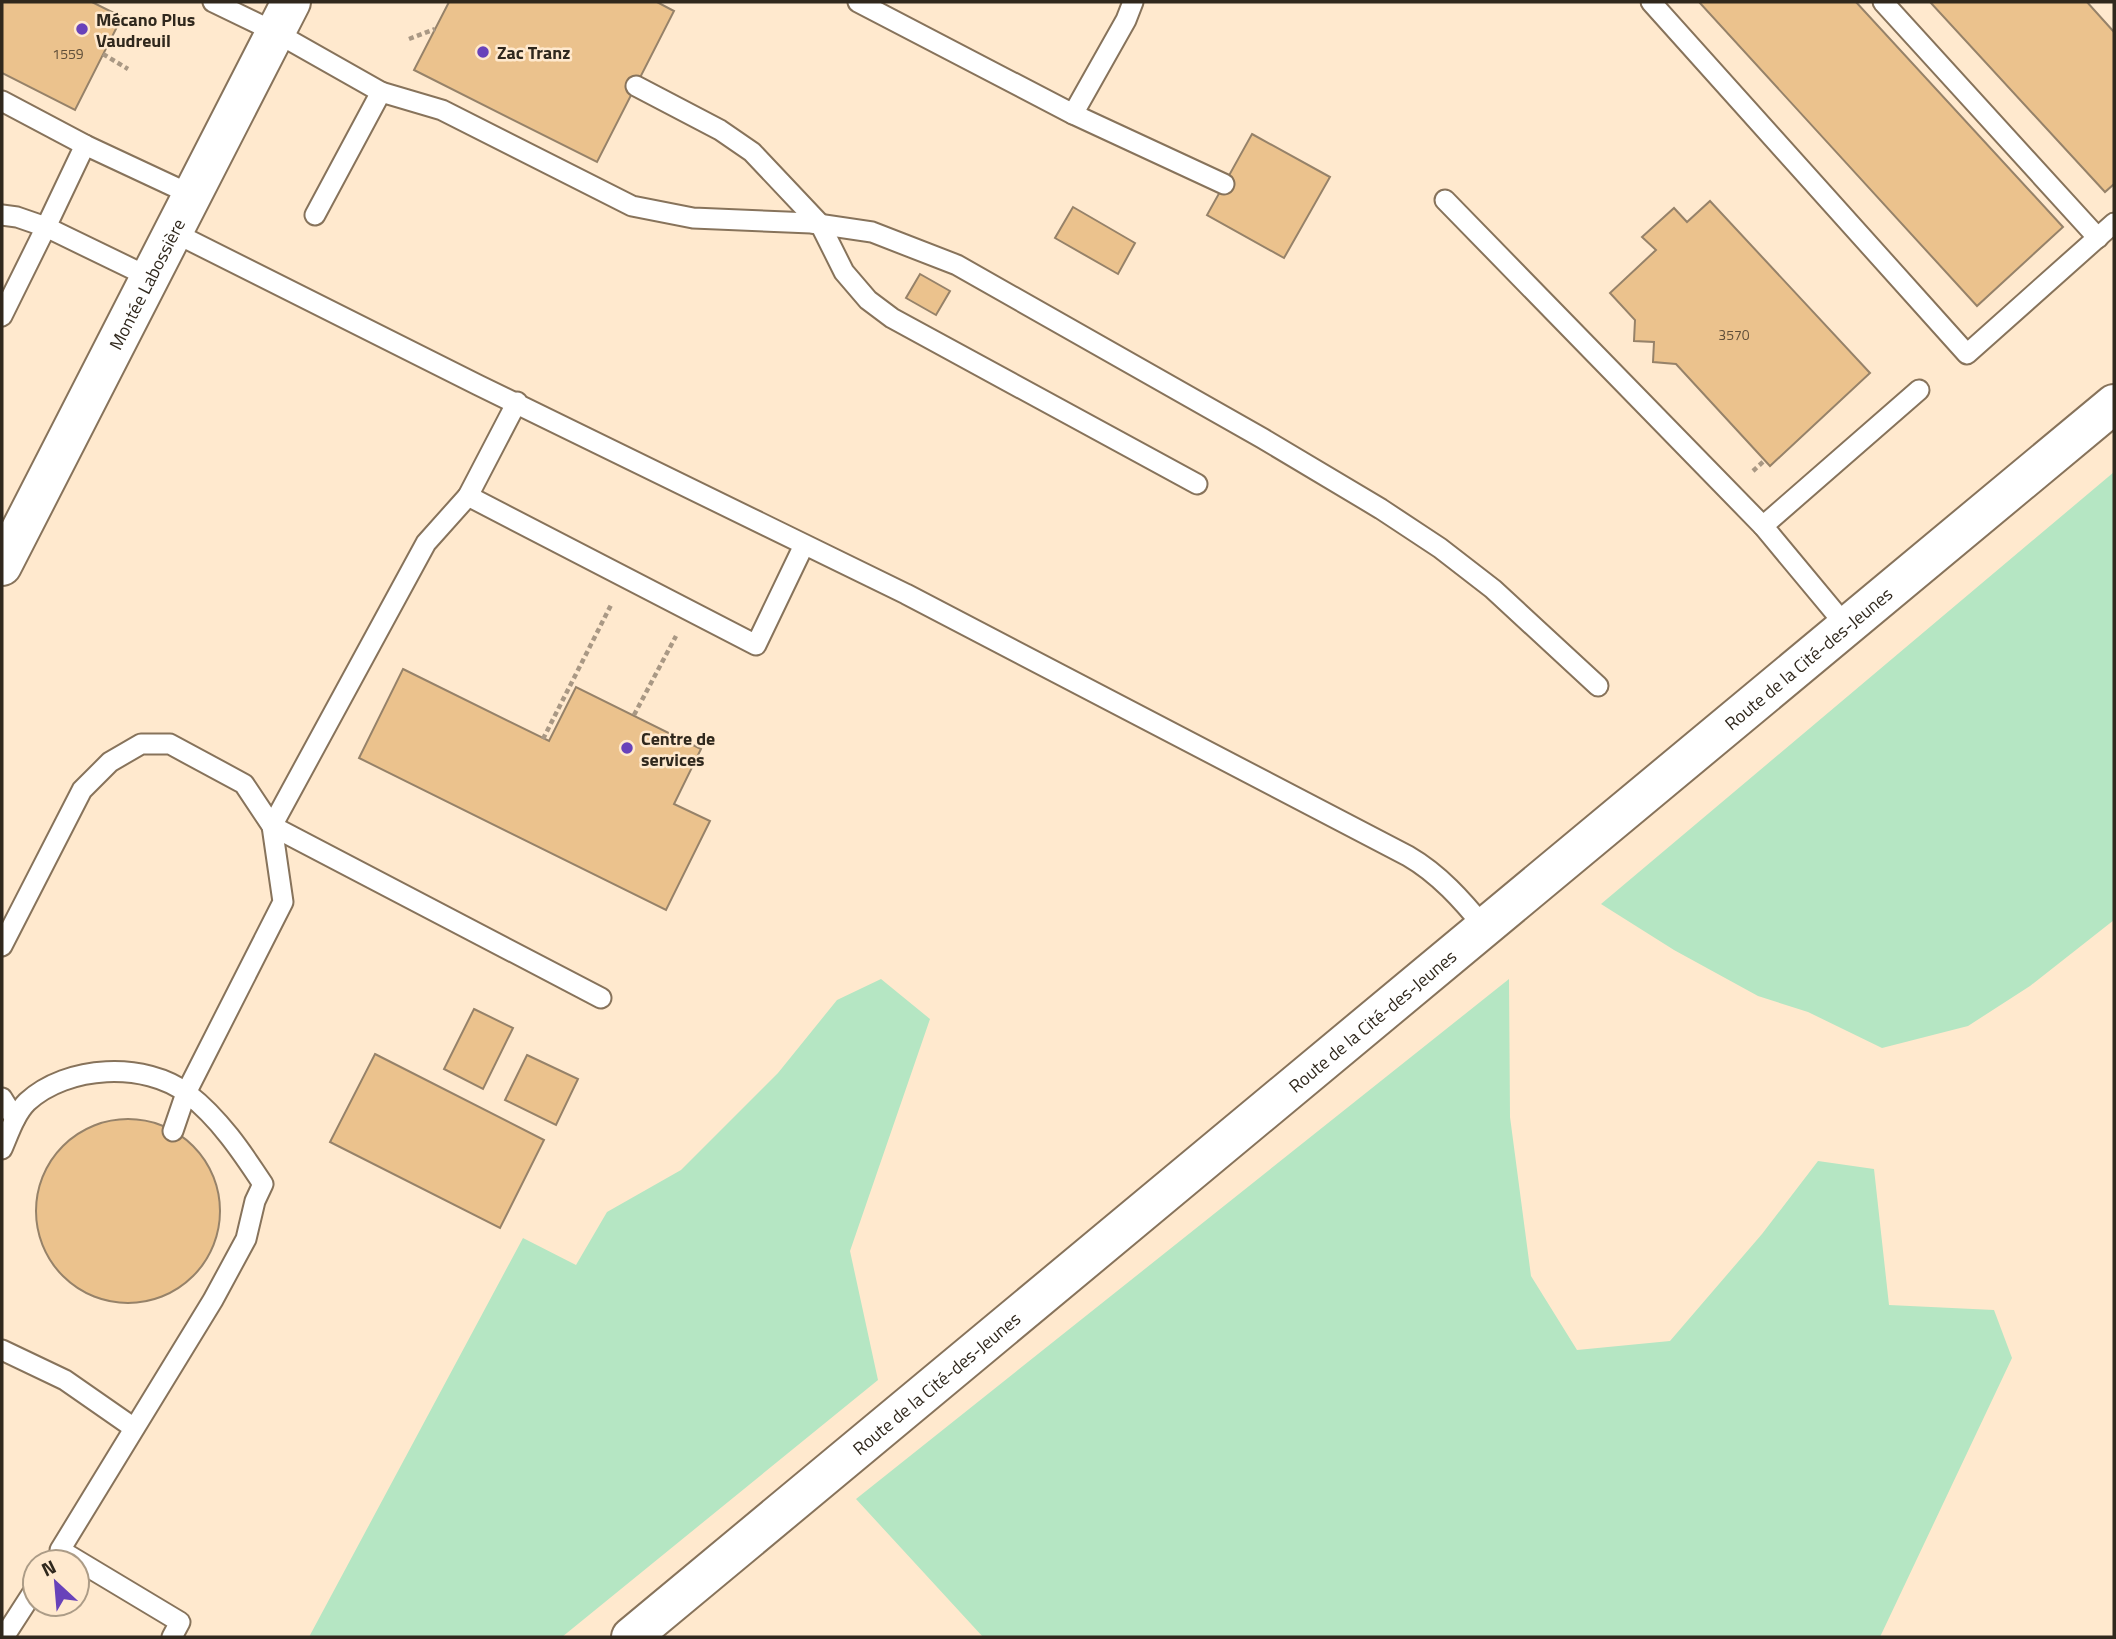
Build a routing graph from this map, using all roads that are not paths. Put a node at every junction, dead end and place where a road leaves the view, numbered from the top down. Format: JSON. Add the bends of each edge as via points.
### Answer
{"nodes":[{"id":1,"x":213,"y":2,"type":"edge"},
{"id":2,"x":858,"y":2,"type":"edge"},
{"id":3,"x":1133,"y":2,"type":"edge"},
{"id":4,"x":1651,"y":2,"type":"edge"},
{"id":5,"x":1883,"y":2,"type":"edge"},
{"id":6,"x":283,"y":17,"type":"edge"},
{"id":7,"x":636,"y":86,"type":"dead end"},
{"id":8,"x":381,"y":92,"type":"junction"},
{"id":9,"x":2,"y":101,"type":"edge"},
{"id":10,"x":1073,"y":114,"type":"junction"},
{"id":11,"x":85,"y":145,"type":"junction"},
{"id":12,"x":1224,"y":184,"type":"dead end"},
{"id":13,"x":192,"y":195,"type":"junction"},
{"id":14,"x":1445,"y":200,"type":"dead end"},
{"id":15,"x":2,"y":215,"type":"edge"},
{"id":16,"x":315,"y":215,"type":"dead end"},
{"id":17,"x":2114,"y":223,"type":"edge"},
{"id":18,"x":820,"y":224,"type":"junction"},
{"id":19,"x":46,"y":227,"type":"junction"},
{"id":20,"x":173,"y":232,"type":"junction"},
{"id":21,"x":2098,"y":238,"type":"junction"},
{"id":22,"x":149,"y":277,"type":"junction"},
{"id":23,"x":2,"y":316,"type":"edge"},
{"id":24,"x":1919,"y":390,"type":"dead end"},
{"id":25,"x":517,"y":402,"type":"junction"},
{"id":26,"x":2114,"y":404,"type":"edge"},
{"id":27,"x":1197,"y":484,"type":"dead end"},
{"id":28,"x":468,"y":496,"type":"junction"},
{"id":29,"x":1763,"y":526,"type":"junction"},
{"id":30,"x":11,"y":528,"type":"edge"},
{"id":31,"x":804,"y":545,"type":"junction"},
{"id":32,"x":2,"y":566,"type":"edge"},
{"id":33,"x":1847,"y":627,"type":"junction"},
{"id":34,"x":1598,"y":686,"type":"dead end"},
{"id":35,"x":272,"y":826,"type":"junction"},
{"id":36,"x":1485,"y":928,"type":"junction"},
{"id":37,"x":2,"y":946,"type":"edge"},
{"id":38,"x":601,"y":998,"type":"dead end"},
{"id":39,"x":186,"y":1093,"type":"junction"},
{"id":40,"x":2,"y":1098,"type":"edge"},
{"id":41,"x":15,"y":1119,"type":"junction"},
{"id":42,"x":173,"y":1131,"type":"dead end"},
{"id":43,"x":2,"y":1149,"type":"edge"},
{"id":44,"x":2,"y":1350,"type":"edge"},
{"id":45,"x":134,"y":1428,"type":"junction"},
{"id":46,"x":61,"y":1548,"type":"edge"},
{"id":47,"x":91,"y":1575,"type":"edge"},
{"id":48,"x":21,"y":1611,"type":"edge"},
{"id":49,"x":4,"y":1637,"type":"edge"},
{"id":50,"x":172,"y":1637,"type":"edge"},
{"id":51,"x":631,"y":1637,"type":"edge"}],
"edges":[{"from":1,"to":6,"type":"lane"},
{"from":2,"to":10,"type":"lane"},
{"from":3,"to":10,"type":"lane"},
{"from":4,"to":21,"type":"lane","via":[[1967,354]]},
{"from":5,"to":21,"type":"lane"},
{"from":6,"to":8,"type":"lane"},
{"from":6,"to":13,"type":"main road","name":"Montée Labossière"},
{"from":7,"to":18,"type":"lane","via":[[752,152]]},
{"from":8,"to":16,"type":"lane"},
{"from":8,"to":18,"type":"lane","via":[[442,110],[632,206],[692,218]]},
{"from":9,"to":11,"type":"lane"},
{"from":10,"to":12,"type":"lane"},
{"from":11,"to":13,"type":"lane"},
{"from":11,"to":19,"type":"lane"},
{"from":13,"to":20,"type":"main road","name":"Montée Labossière"},
{"from":14,"to":29,"type":"lane"},
{"from":15,"to":19,"type":"lane"},
{"from":17,"to":21,"type":"lane"},
{"from":18,"to":27,"type":"lane","via":[[844,272],[868,300],[892,318]]},
{"from":18,"to":34,"type":"lane","via":[[872,232],[957,265],[1296,458],[1440,548],[1493,589]]},
{"from":19,"to":22,"type":"lane"},
{"from":19,"to":23,"type":"lane"},
{"from":20,"to":22,"type":"main road","name":"Montée Labossière"},
{"from":20,"to":25,"type":"lane"},
{"from":22,"to":30,"type":"main road","name":"Montée Labossière"},
{"from":24,"to":29,"type":"lane"},
{"from":25,"to":28,"type":"lane"},
{"from":25,"to":31,"type":"lane"},
{"from":26,"to":33,"type":"main road","name":"Route de la Cité-des-Jeunes"},
{"from":28,"to":31,"type":"lane","via":[[756,645]]},
{"from":28,"to":35,"type":"lane","via":[[426,543]]},
{"from":29,"to":33,"type":"lane"},
{"from":30,"to":32,"type":"main road","name":"Montée Labossière"},
{"from":31,"to":36,"type":"lane","via":[[1408,856],[1454,891]]},
{"from":33,"to":36,"type":"main road","name":"Route de la Cité-des-Jeunes"},
{"from":35,"to":37,"type":"lane","via":[[244,784],[170,744],[141,744],[110,762],[82,790]]},
{"from":35,"to":38,"type":"lane"},
{"from":35,"to":39,"type":"lane","via":[[283,902]]},
{"from":36,"to":51,"type":"main road","name":"Route de la Cité-des-Jeunes"},
{"from":39,"to":41,"type":"lane","via":[[157,1077],[118,1072],[85,1075],[42,1091]]},
{"from":39,"to":42,"type":"lane"},
{"from":39,"to":45,"type":"lane","via":[[212,1116],[263,1184],[246,1239]]},
{"from":40,"to":41,"type":"lane"},
{"from":41,"to":43,"type":"lane"},
{"from":44,"to":45,"type":"lane","via":[[65,1380]]},
{"from":45,"to":46,"type":"lane"},
{"from":47,"to":50,"type":"lane","via":[[180,1622]]},
{"from":48,"to":49,"type":"lane"}]}
